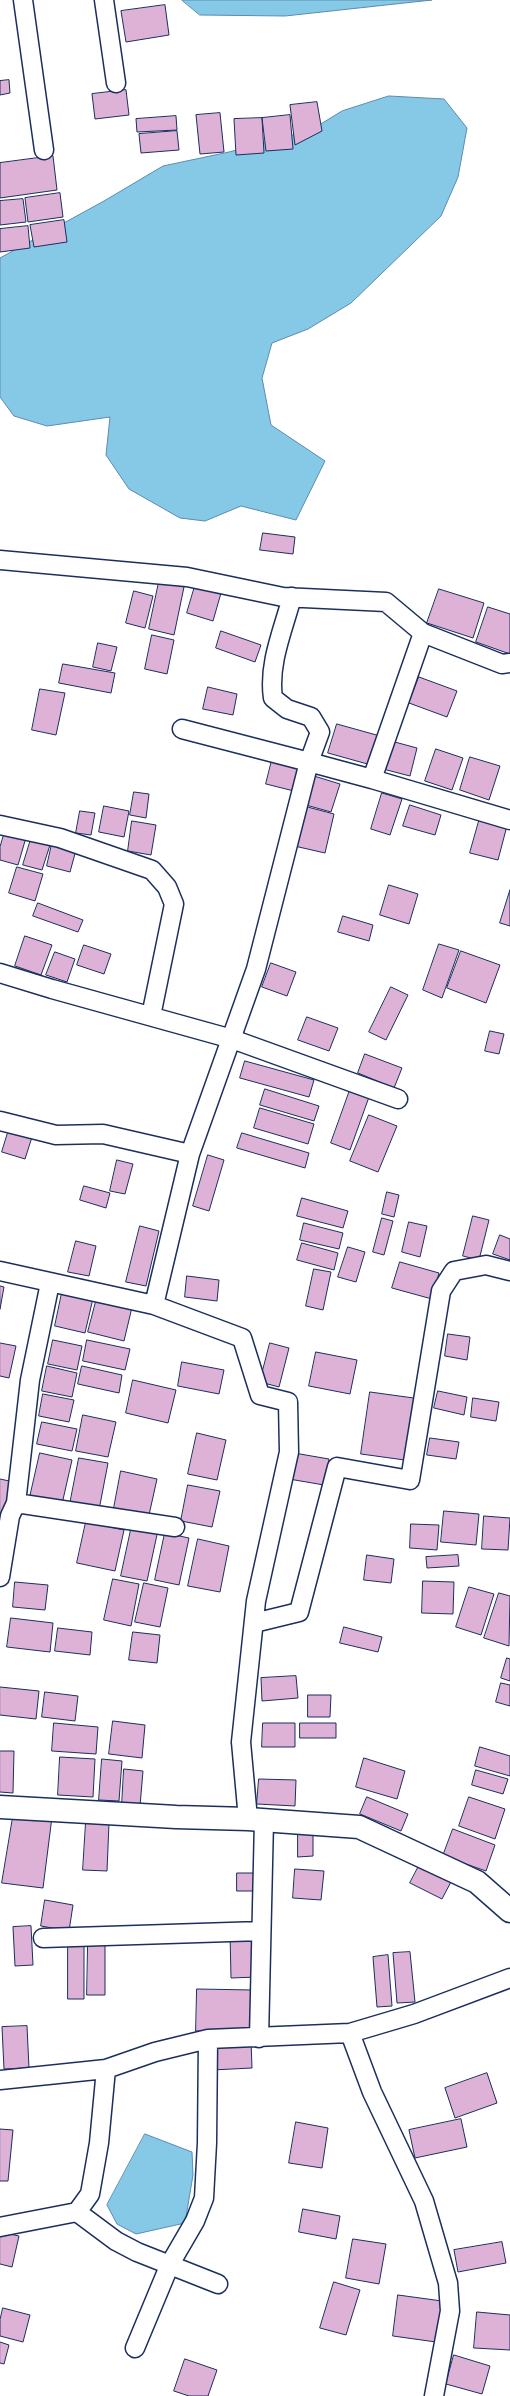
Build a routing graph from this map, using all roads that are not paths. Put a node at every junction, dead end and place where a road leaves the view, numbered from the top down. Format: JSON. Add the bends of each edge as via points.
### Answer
{"nodes":[{"id":1,"x":23,"y":0,"type":"edge"},
{"id":2,"x":104,"y":0,"type":"edge"},
{"id":3,"x":116,"y":83,"type":"dead end"},
{"id":4,"x":44,"y":150,"type":"dead end"},
{"id":5,"x":0,"y":560,"type":"edge"},
{"id":6,"x":292,"y":597,"type":"junction"},
{"id":7,"x":423,"y":633,"type":"junction"},
{"id":8,"x":510,"y":663,"type":"edge"},
{"id":9,"x":182,"y":729,"type":"dead end"},
{"id":10,"x":309,"y":762,"type":"junction"},
{"id":11,"x":372,"y":779,"type":"junction"},
{"id":12,"x":510,"y":820,"type":"edge"},
{"id":13,"x":0,"y":825,"type":"edge"},
{"id":14,"x":0,"y":973,"type":"edge"},
{"id":15,"x":151,"y":1016,"type":"junction"},
{"id":16,"x":232,"y":1039,"type":"junction"},
{"id":17,"x":398,"y":1099,"type":"dead end"},
{"id":18,"x":0,"y":1121,"type":"edge"},
{"id":19,"x":190,"y":1154,"type":"junction"},
{"id":20,"x":0,"y":1271,"type":"edge"},
{"id":21,"x":510,"y":1271,"type":"edge"},
{"id":22,"x":50,"y":1283,"type":"junction"},
{"id":23,"x":154,"y":1305,"type":"junction"},
{"id":24,"x":16,"y":1503,"type":"junction"},
{"id":25,"x":176,"y":1527,"type":"dead end"},
{"id":26,"x":0,"y":1577,"type":"edge"},
{"id":27,"x":254,"y":1623,"type":"junction"},
{"id":28,"x":0,"y":1807,"type":"edge"},
{"id":29,"x":256,"y":1819,"type":"junction"},
{"id":30,"x":510,"y":1911,"type":"edge"},
{"id":31,"x":261,"y":1931,"type":"junction"},
{"id":32,"x":43,"y":1938,"type":"dead end"},
{"id":33,"x":510,"y":1978,"type":"edge"},
{"id":34,"x":350,"y":2034,"type":"junction"},
{"id":35,"x":258,"y":2038,"type":"junction"},
{"id":36,"x":208,"y":2040,"type":"junction"},
{"id":37,"x":106,"y":2069,"type":"junction"},
{"id":38,"x":0,"y":2080,"type":"edge"},
{"id":39,"x":77,"y":2212,"type":"junction"},
{"id":40,"x":0,"y":2226,"type":"edge"},
{"id":41,"x":170,"y":2264,"type":"junction"},
{"id":42,"x":218,"y":2284,"type":"dead end"},
{"id":43,"x":135,"y":2348,"type":"dead end"},
{"id":44,"x":439,"y":2395,"type":"edge"}],
"edges":[{"from":1,"to":4,"type":"street"},
{"from":2,"to":3,"type":"street"},
{"from":5,"to":6,"type":"street","via":[[187,578]]},
{"from":6,"to":7,"type":"street","via":[[386,602]]},
{"from":6,"to":10,"type":"street","via":[[272,665],[271,683],[273,698],[287,709],[310,717],[320,732]]},
{"from":7,"to":8,"type":"street","via":[[502,664]]},
{"from":7,"to":11,"type":"street"},
{"from":9,"to":10,"type":"street"},
{"from":10,"to":11,"type":"street"},
{"from":10,"to":16,"type":"street","via":[[256,969]]},
{"from":11,"to":12,"type":"street"},
{"from":13,"to":15,"type":"street","via":[[60,838],[152,870],[167,887],[174,904]]},
{"from":14,"to":15,"type":"street"},
{"from":15,"to":16,"type":"street"},
{"from":16,"to":17,"type":"street"},
{"from":16,"to":19,"type":"street"},
{"from":18,"to":19,"type":"street","via":[[56,1135],[103,1134]]},
{"from":19,"to":23,"type":"street"},
{"from":20,"to":22,"type":"street"},
{"from":21,"to":27,"type":"street","via":[[486,1266],[454,1271],[441,1291],[410,1480],[337,1467],[299,1612]]},
{"from":22,"to":23,"type":"street"},
{"from":22,"to":24,"type":"street","via":[[30,1380]]},
{"from":23,"to":27,"type":"street","via":[[242,1338],[260,1395],[288,1402],[289,1452],[256,1601]]},
{"from":24,"to":25,"type":"street"},
{"from":24,"to":26,"type":"street","via":[[10,1516]]},
{"from":27,"to":29,"type":"street","via":[[241,1742]]},
{"from":28,"to":29,"type":"street"},
{"from":29,"to":30,"type":"street","via":[[359,1827],[477,1882]]},
{"from":29,"to":31,"type":"street"},
{"from":31,"to":32,"type":"street"},
{"from":31,"to":35,"type":"street"},
{"from":33,"to":34,"type":"street","via":[[414,2014]]},
{"from":34,"to":35,"type":"street"},
{"from":34,"to":44,"type":"street","via":[[372,2092],[424,2201],[448,2283],[450,2311]]},
{"from":35,"to":36,"type":"street"},
{"from":36,"to":37,"type":"street","via":[[155,2052]]},
{"from":36,"to":41,"type":"street","via":[[204,2198],[195,2221]]},
{"from":37,"to":38,"type":"street"},
{"from":37,"to":39,"type":"street","via":[[99,2143],[90,2194]]},
{"from":39,"to":40,"type":"street"},
{"from":39,"to":41,"type":"street","via":[[116,2241]]},
{"from":41,"to":42,"type":"street"},
{"from":41,"to":43,"type":"street"}]}
